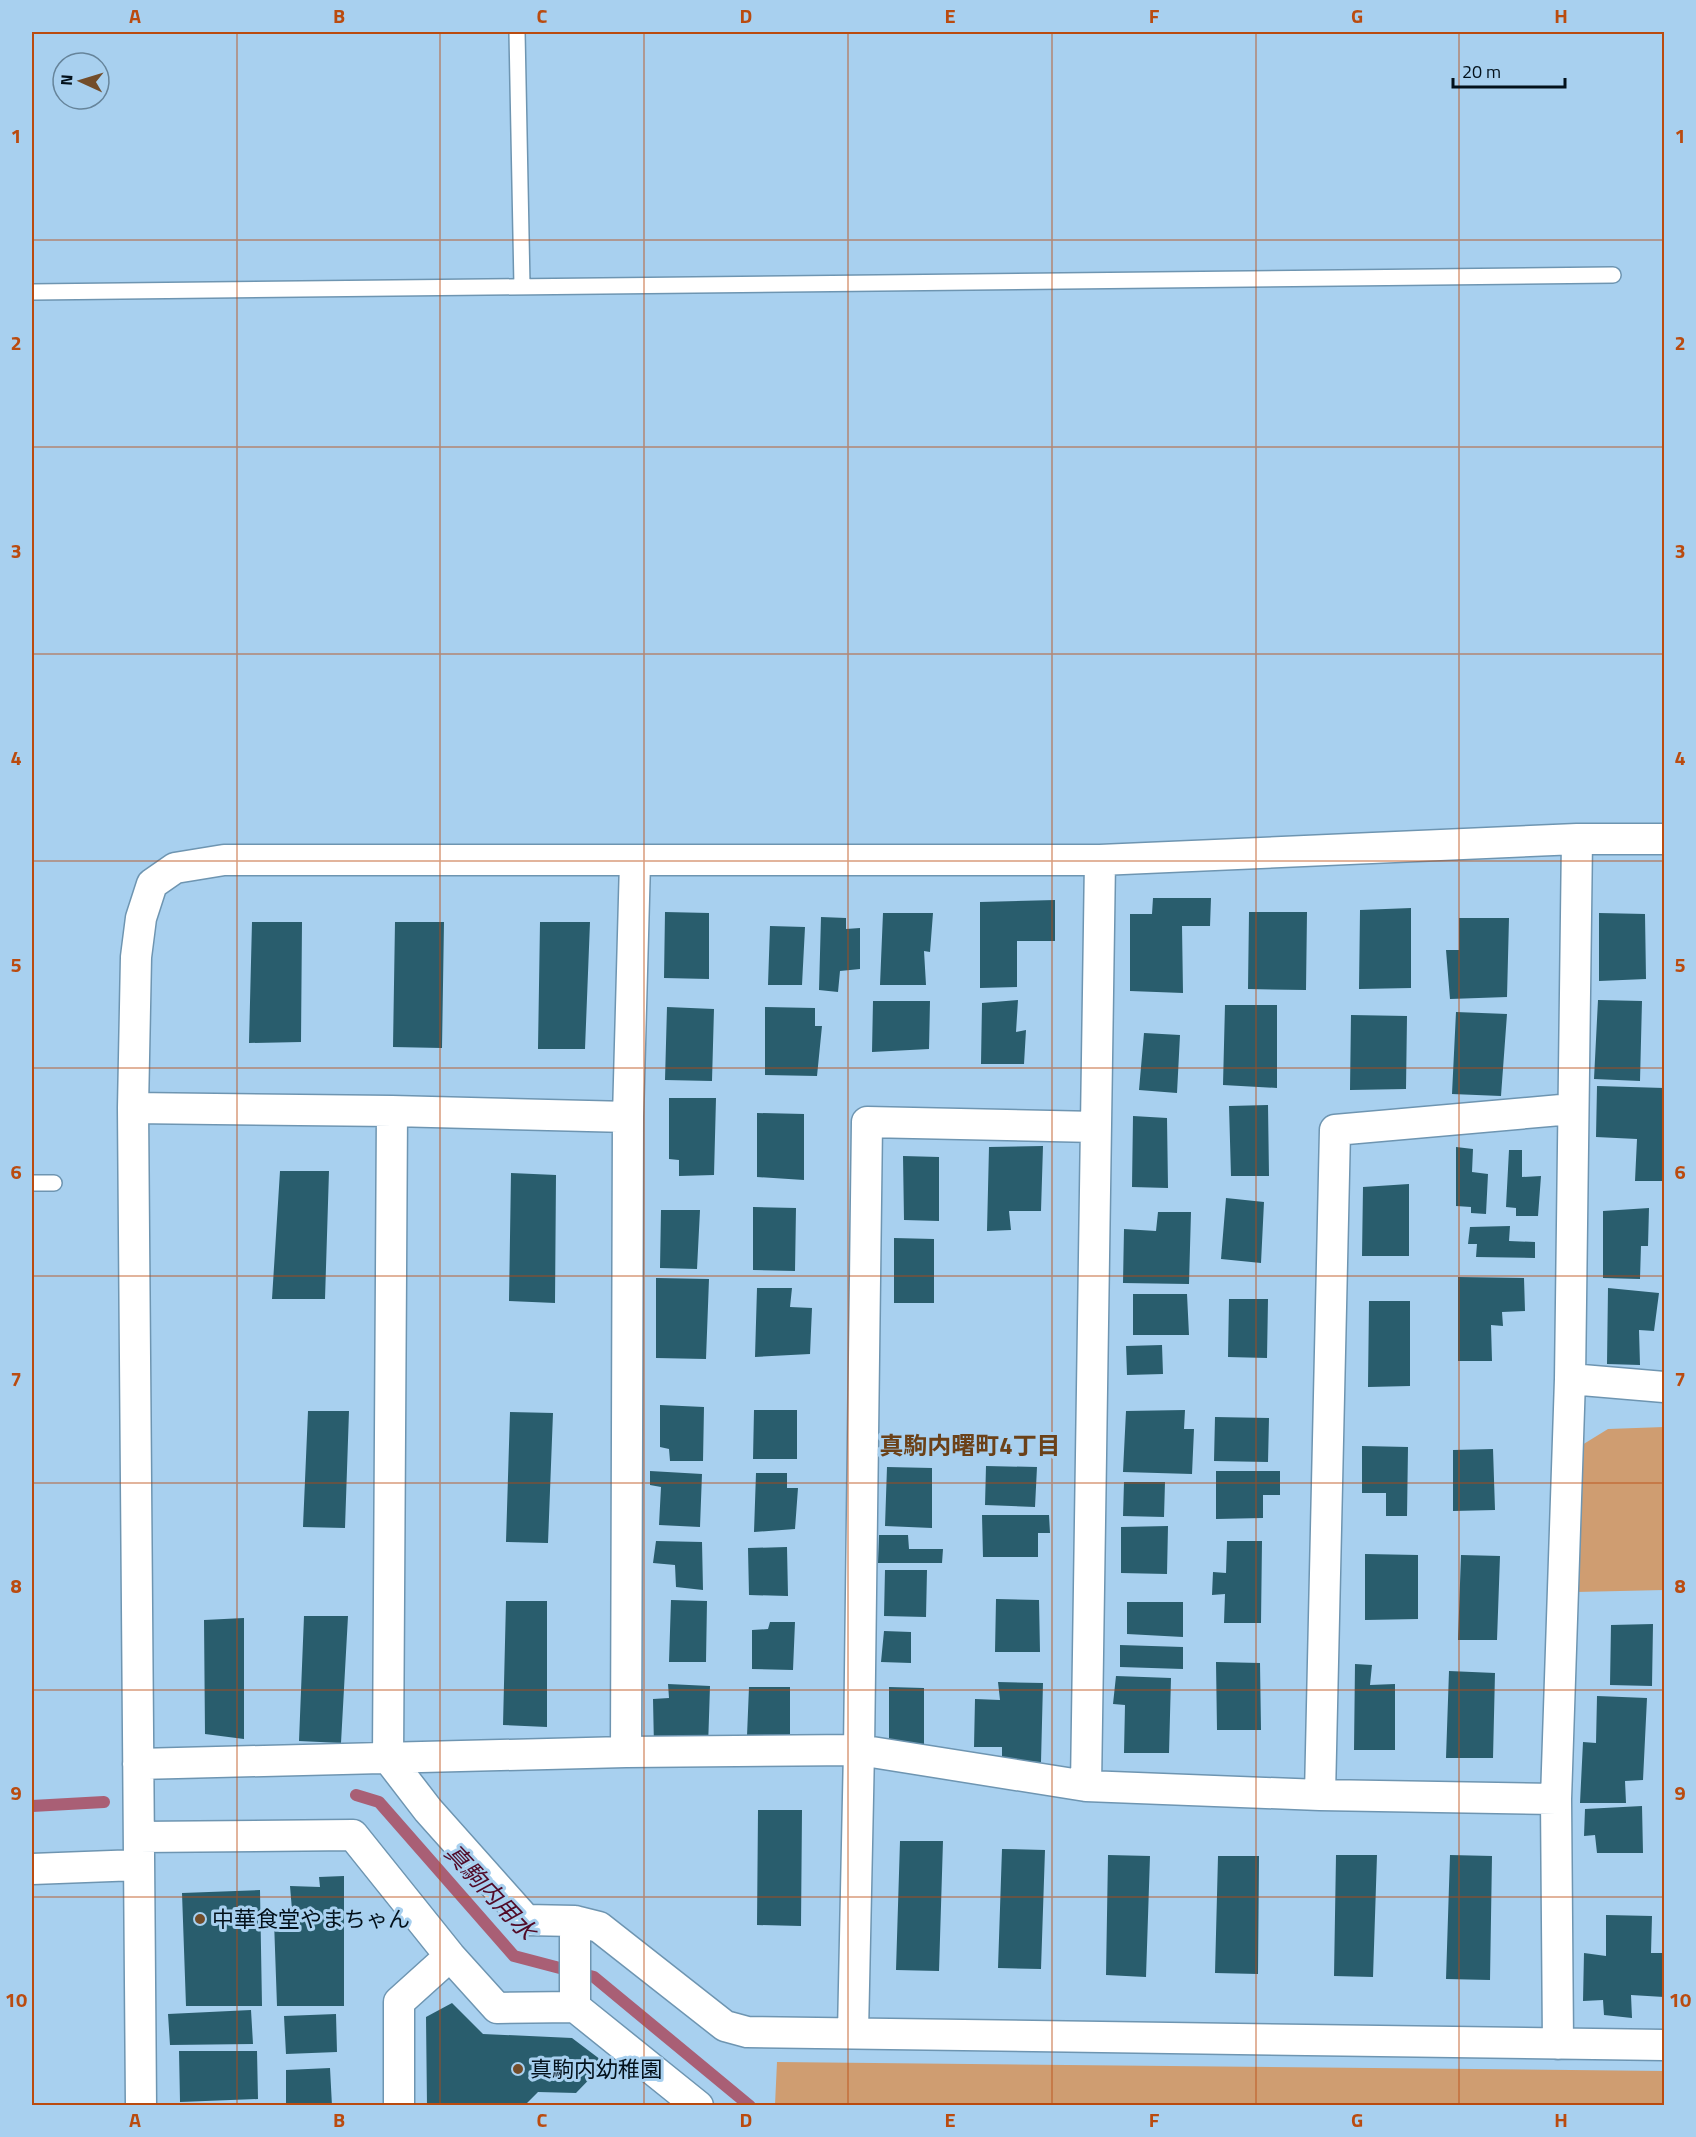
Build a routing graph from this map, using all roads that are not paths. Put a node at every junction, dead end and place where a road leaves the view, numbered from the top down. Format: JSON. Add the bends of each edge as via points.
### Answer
{"nodes":[{"id":1,"x":517,"y":32,"type":"edge"},
{"id":2,"x":1613,"y":275,"type":"dead end"},
{"id":3,"x":522,"y":286,"type":"junction"},
{"id":4,"x":32,"y":291,"type":"edge"},
{"id":5,"x":1577,"y":839,"type":"junction"},
{"id":6,"x":1665,"y":839,"type":"edge"},
{"id":7,"x":1100,"y":860,"type":"junction"},
{"id":8,"x":635,"y":862,"type":"junction"},
{"id":9,"x":133,"y":1108,"type":"junction"},
{"id":10,"x":1572,"y":1109,"type":"junction"},
{"id":11,"x":392,"y":1111,"type":"junction"},
{"id":12,"x":628,"y":1117,"type":"junction"},
{"id":13,"x":1096,"y":1127,"type":"junction"},
{"id":14,"x":32,"y":1183,"type":"edge"},
{"id":15,"x":54,"y":1183,"type":"dead end"},
{"id":16,"x":1570,"y":1379,"type":"junction"},
{"id":17,"x":1665,"y":1387,"type":"edge"},
{"id":18,"x":859,"y":1750,"type":"junction"},
{"id":19,"x":626,"y":1752,"type":"junction"},
{"id":20,"x":388,"y":1758,"type":"junction"},
{"id":21,"x":138,"y":1764,"type":"junction"},
{"id":22,"x":1086,"y":1786,"type":"junction"},
{"id":23,"x":1320,"y":1795,"type":"junction"},
{"id":24,"x":1556,"y":1799,"type":"junction"},
{"id":25,"x":139,"y":1851,"type":"junction"},
{"id":26,"x":32,"y":1869,"type":"edge"},
{"id":27,"x":575,"y":1921,"type":"junction"},
{"id":28,"x":450,"y":1956,"type":"junction"},
{"id":29,"x":575,"y":2007,"type":"junction"},
{"id":30,"x":853,"y":2033,"type":"junction"},
{"id":31,"x":1558,"y":2044,"type":"junction"},
{"id":32,"x":1665,"y":2045,"type":"edge"},
{"id":33,"x":141,"y":2106,"type":"edge"},
{"id":34,"x":399,"y":2106,"type":"edge"},
{"id":35,"x":698,"y":2106,"type":"edge"}],
"edges":[{"from":1,"to":3,"type":"lane"},
{"from":2,"to":3,"type":"lane"},
{"from":3,"to":4,"type":"lane"},
{"from":5,"to":6,"type":"street"},
{"from":5,"to":7,"type":"street"},
{"from":5,"to":10,"type":"street"},
{"from":7,"to":8,"type":"street"},
{"from":7,"to":13,"type":"street"},
{"from":8,"to":9,"type":"street","via":[[224,860],[175,868],[152,884],[141,918],[136,957]]},
{"from":8,"to":12,"type":"street"},
{"from":9,"to":11,"type":"street"},
{"from":9,"to":21,"type":"street"},
{"from":10,"to":16,"type":"street"},
{"from":10,"to":23,"type":"street","via":[[1335,1130]]},
{"from":11,"to":12,"type":"street"},
{"from":11,"to":20,"type":"street"},
{"from":12,"to":19,"type":"street"},
{"from":13,"to":18,"type":"street","via":[[867,1122]]},
{"from":13,"to":22,"type":"street"},
{"from":14,"to":15,"type":"lane"},
{"from":16,"to":17,"type":"street"},
{"from":16,"to":24,"type":"street"},
{"from":18,"to":19,"type":"street"},
{"from":18,"to":22,"type":"street"},
{"from":18,"to":30,"type":"street"},
{"from":19,"to":20,"type":"street"},
{"from":20,"to":21,"type":"street"},
{"from":20,"to":27,"type":"street","via":[[428,1810],[526,1920]]},
{"from":21,"to":25,"type":"street"},
{"from":22,"to":23,"type":"street"},
{"from":23,"to":24,"type":"street"},
{"from":24,"to":31,"type":"street"},
{"from":25,"to":26,"type":"street"},
{"from":25,"to":28,"type":"street","via":[[353,1835]]},
{"from":25,"to":33,"type":"street"},
{"from":27,"to":29,"type":"street"},
{"from":27,"to":30,"type":"street","via":[[599,1927],[725,2026],[747,2032]]},
{"from":28,"to":29,"type":"street","via":[[497,2008]]},
{"from":28,"to":34,"type":"street","via":[[399,2002]]},
{"from":29,"to":35,"type":"street"},
{"from":30,"to":31,"type":"street"},
{"from":31,"to":32,"type":"street"}]}
